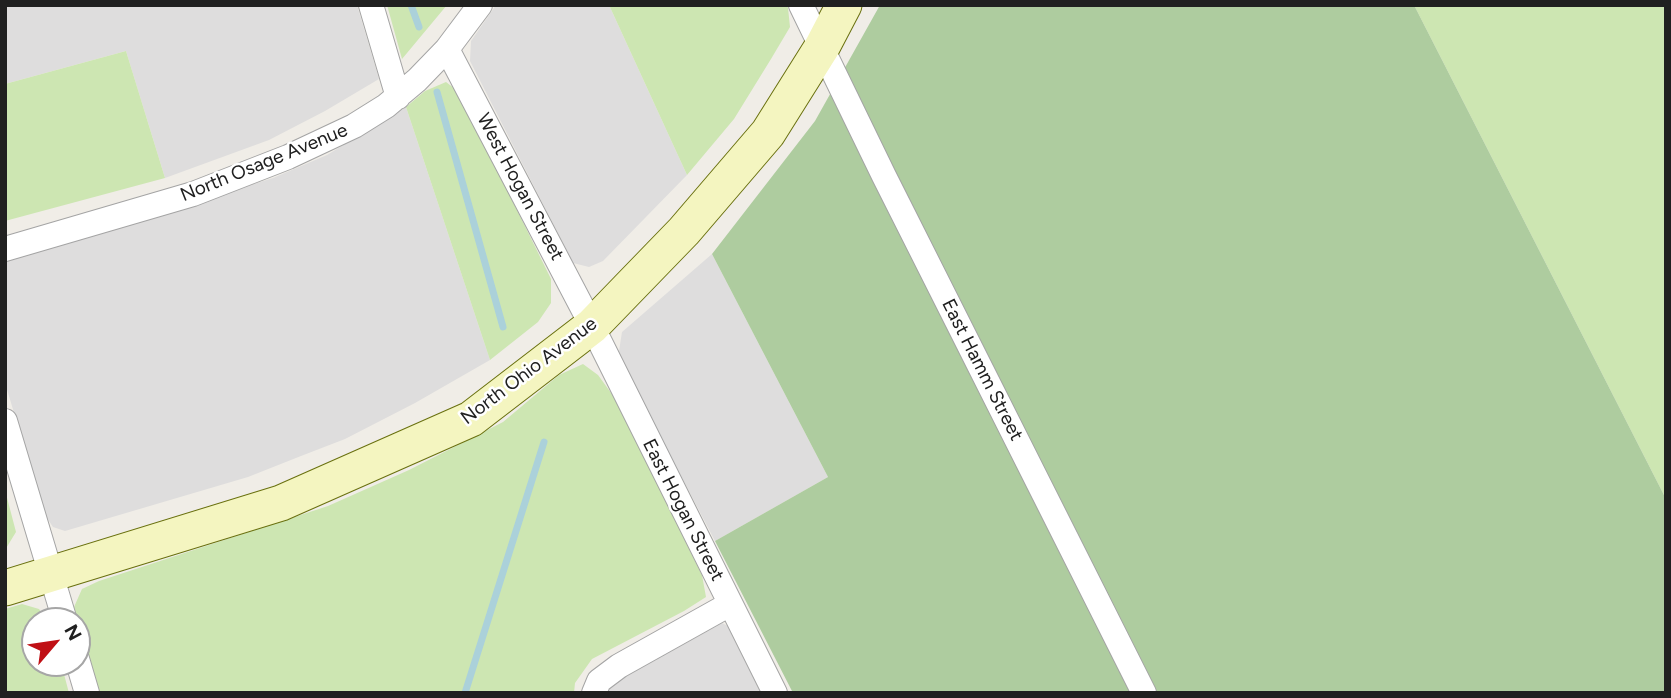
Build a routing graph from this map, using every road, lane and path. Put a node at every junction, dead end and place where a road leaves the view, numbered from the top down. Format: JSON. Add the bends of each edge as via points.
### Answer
{"nodes":[{"id":1,"x":371,"y":5,"type":"edge"},
{"id":2,"x":480,"y":5,"type":"edge"},
{"id":3,"x":802,"y":5,"type":"edge"},
{"id":4,"x":844,"y":5,"type":"edge"},
{"id":5,"x":822,"y":47,"type":"junction"},
{"id":6,"x":447,"y":49,"type":"junction"},
{"id":7,"x":398,"y":97,"type":"junction"},
{"id":8,"x":5,"y":249,"type":"edge"},
{"id":9,"x":592,"y":326,"type":"junction"},
{"id":10,"x":5,"y":421,"type":"edge"},
{"id":11,"x":51,"y":574,"type":"junction"},
{"id":12,"x":5,"y":587,"type":"edge"},
{"id":13,"x":730,"y":604,"type":"junction"},
{"id":14,"x":61,"y":607,"type":"edge"},
{"id":15,"x":594,"y":693,"type":"edge"},
{"id":16,"x":775,"y":693,"type":"edge"},
{"id":17,"x":1144,"y":693,"type":"edge"}],
"edges":[{"from":1,"to":7,"type":"street"},
{"from":2,"to":6,"type":"street","name":"North Osage Avenue"},
{"from":3,"to":5,"type":"street","name":"East Hamm Street"},
{"from":4,"to":5,"type":"main road","name":"North Ohio Avenue"},
{"from":5,"to":9,"type":"main road","name":"North Ohio Avenue","via":[[768,133],[684,231]]},
{"from":5,"to":17,"type":"street","name":"East Hamm Street"},
{"from":6,"to":7,"type":"street","name":"North Osage Avenue"},
{"from":6,"to":9,"type":"street","name":"West Hogan Street"},
{"from":7,"to":8,"type":"street","name":"North Osage Avenue","via":[[343,131],[193,194]]},
{"from":9,"to":11,"type":"main road","name":"North Ohio Avenue","via":[[471,419],[281,503]]},
{"from":9,"to":13,"type":"street","name":"East Hogan Street"},
{"from":10,"to":11,"type":"street"},
{"from":11,"to":12,"type":"main road","name":"North Ohio Avenue"},
{"from":11,"to":14,"type":"street"},
{"from":13,"to":15,"type":"street","via":[[619,666],[599,681]]},
{"from":13,"to":16,"type":"street","name":"East Hogan Street"}]}
